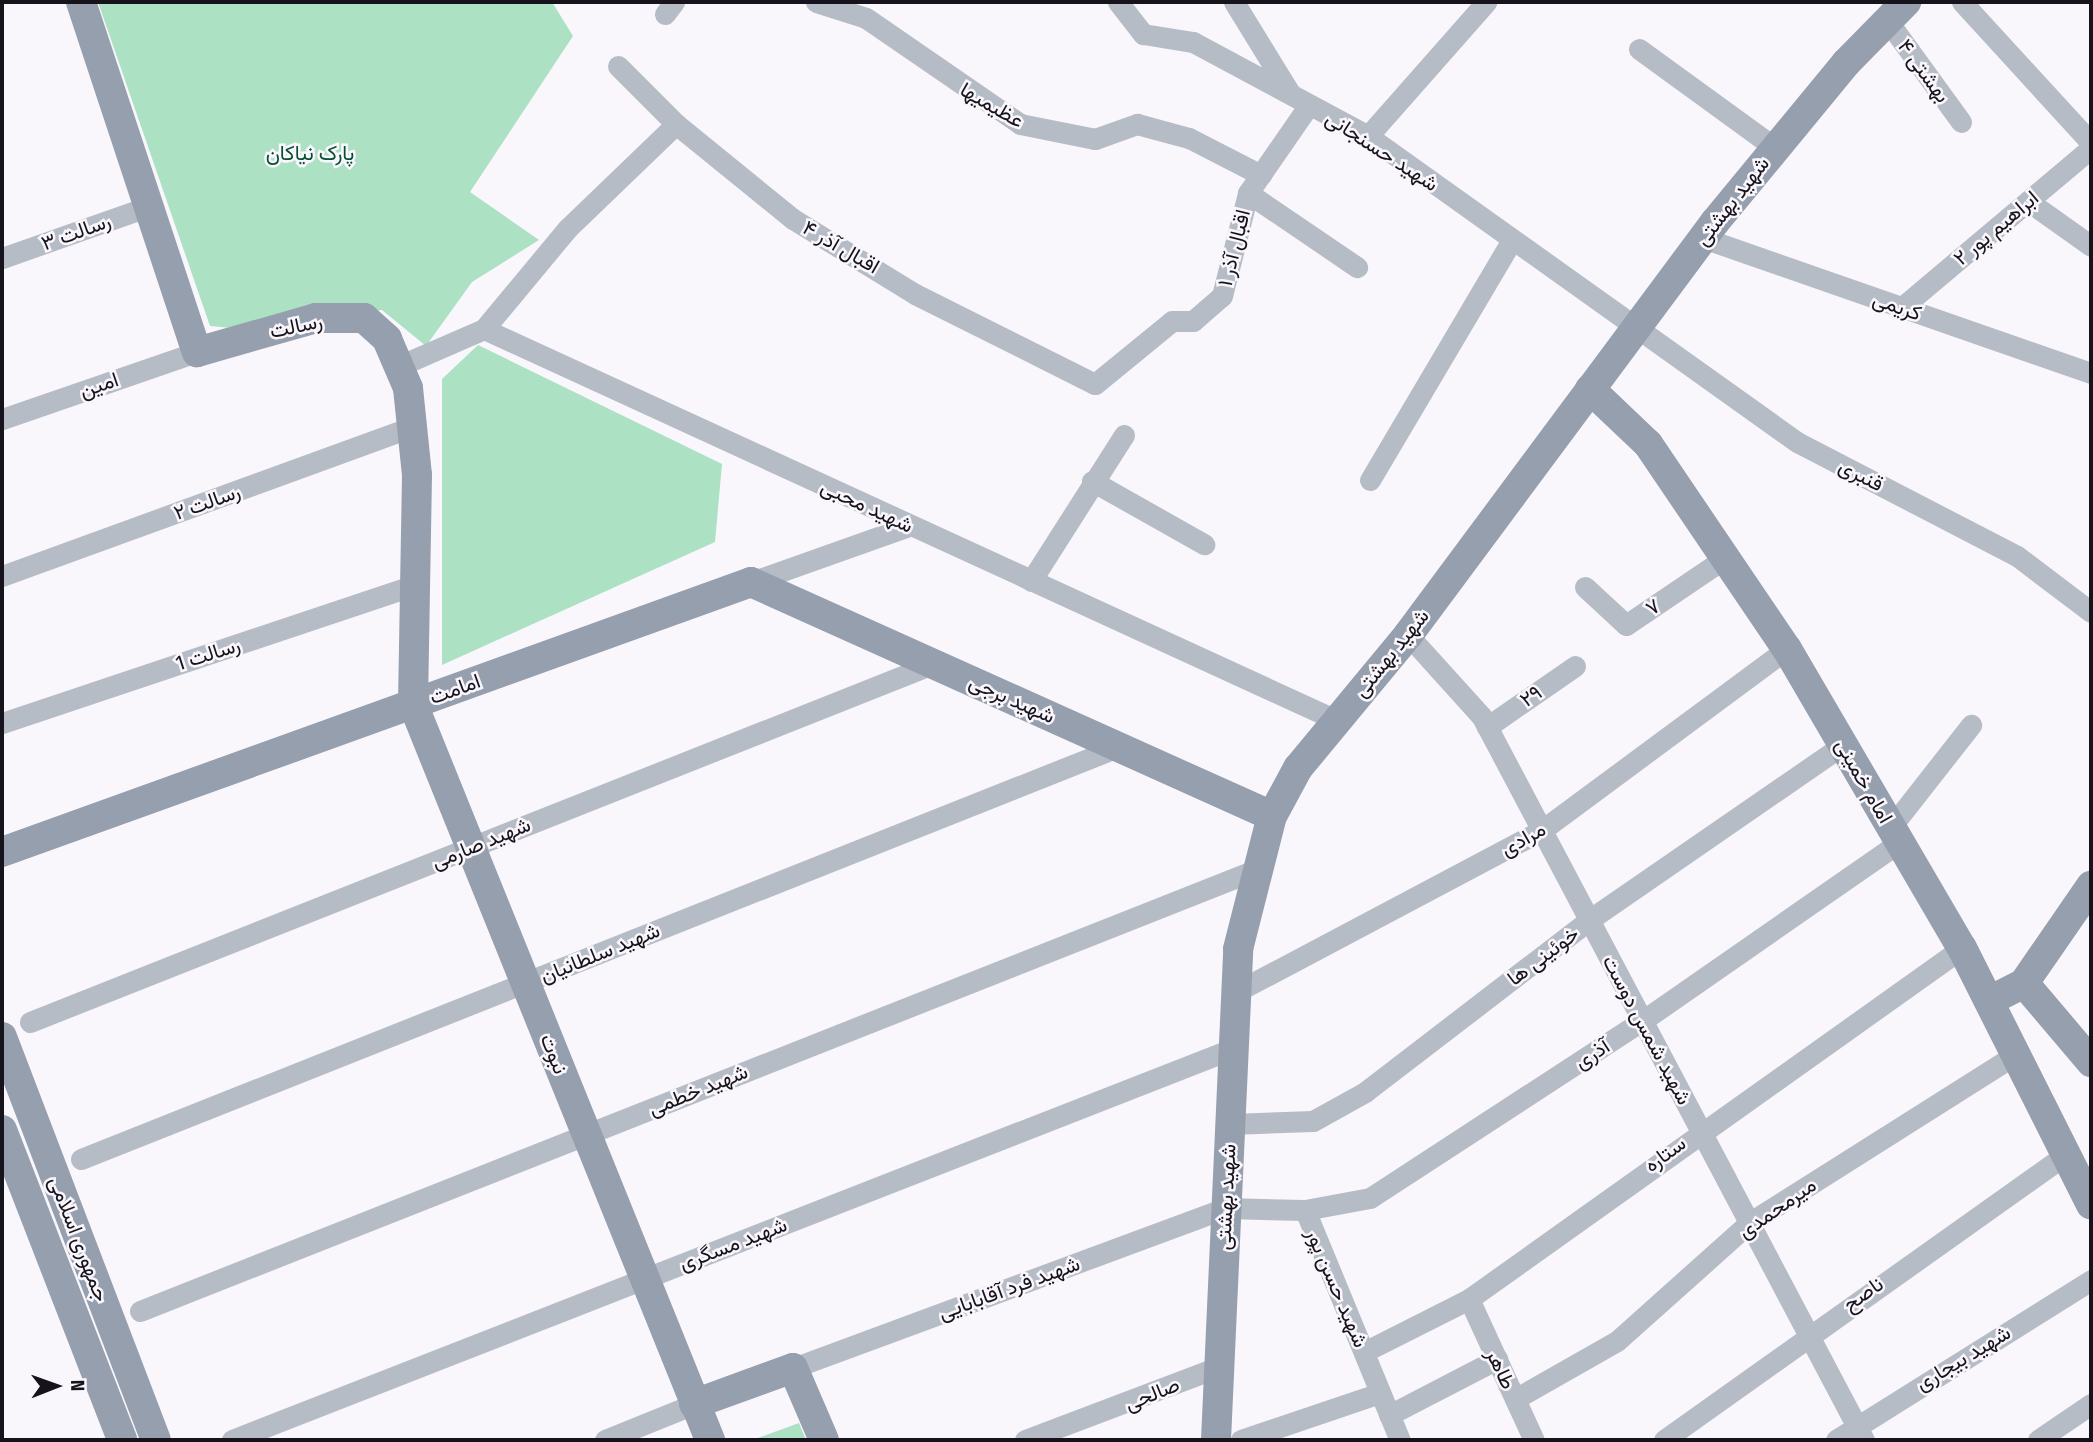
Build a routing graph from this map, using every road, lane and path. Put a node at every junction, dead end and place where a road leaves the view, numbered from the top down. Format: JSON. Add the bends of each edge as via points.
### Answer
{"nodes":[{"id":1,"x":81,"y":2,"type":"edge"},
{"id":2,"x":1118,"y":2,"type":"edge"},
{"id":3,"x":1234,"y":2,"type":"edge"},
{"id":4,"x":1486,"y":2,"type":"edge"},
{"id":5,"x":1962,"y":2,"type":"edge"},
{"id":6,"x":824,"y":4,"type":"edge"},
{"id":7,"x":1897,"y":11,"type":"edge"},
{"id":8,"x":1639,"y":49,"type":"dead end"},
{"id":9,"x":618,"y":66,"type":"dead end"},
{"id":10,"x":1300,"y":100,"type":"junction"},
{"id":11,"x":1961,"y":122,"type":"dead end"},
{"id":12,"x":676,"y":124,"type":"junction"},
{"id":13,"x":1368,"y":136,"type":"junction"},
{"id":14,"x":2091,"y":146,"type":"edge"},
{"id":15,"x":1774,"y":147,"type":"junction"},
{"id":16,"x":1261,"y":175,"type":"junction"},
{"id":17,"x":1248,"y":193,"type":"junction"},
{"id":18,"x":2028,"y":201,"type":"junction"},
{"id":19,"x":150,"y":206,"type":"junction"},
{"id":20,"x":1703,"y":238,"type":"junction"},
{"id":21,"x":1512,"y":240,"type":"junction"},
{"id":22,"x":2091,"y":246,"type":"edge"},
{"id":23,"x":2,"y":258,"type":"edge"},
{"id":24,"x":1357,"y":267,"type":"dead end"},
{"id":25,"x":1901,"y":308,"type":"junction"},
{"id":26,"x":484,"y":329,"type":"junction"},
{"id":27,"x":1636,"y":329,"type":"junction"},
{"id":28,"x":197,"y":352,"type":"junction"},
{"id":29,"x":398,"y":366,"type":"junction"},
{"id":30,"x":2091,"y":373,"type":"edge"},
{"id":31,"x":1095,"y":384,"type":"joint"},
{"id":32,"x":1590,"y":389,"type":"junction"},
{"id":33,"x":2,"y":419,"type":"edge"},
{"id":34,"x":412,"y":427,"type":"junction"},
{"id":35,"x":1124,"y":435,"type":"dead end"},
{"id":36,"x":1370,"y":480,"type":"dead end"},
{"id":37,"x":1092,"y":481,"type":"junction"},
{"id":38,"x":909,"y":526,"type":"junction"},
{"id":39,"x":1204,"y":544,"type":"dead end"},
{"id":40,"x":1725,"y":558,"type":"junction"},
{"id":41,"x":2,"y":576,"type":"edge"},
{"id":42,"x":751,"y":582,"type":"junction"},
{"id":43,"x":1031,"y":582,"type":"junction"},
{"id":44,"x":415,"y":585,"type":"junction"},
{"id":45,"x":1585,"y":587,"type":"dead end"},
{"id":46,"x":2091,"y":612,"type":"edge"},
{"id":47,"x":1408,"y":635,"type":"junction"},
{"id":48,"x":1787,"y":649,"type":"junction"},
{"id":49,"x":933,"y":664,"type":"junction"},
{"id":50,"x":1575,"y":666,"type":"dead end"},
{"id":51,"x":413,"y":704,"type":"junction"},
{"id":52,"x":1336,"y":720,"type":"junction"},
{"id":53,"x":2,"y":723,"type":"edge"},
{"id":54,"x":1970,"y":725,"type":"dead end"},
{"id":55,"x":1487,"y":727,"type":"junction"},
{"id":56,"x":1843,"y":745,"type":"junction"},
{"id":57,"x":1118,"y":747,"type":"junction"},
{"id":58,"x":1272,"y":816,"type":"junction"},
{"id":59,"x":1542,"y":830,"type":"junction"},
{"id":60,"x":1896,"y":834,"type":"junction"},
{"id":61,"x":470,"y":847,"type":"junction"},
{"id":62,"x":2,"y":852,"type":"edge"},
{"id":63,"x":1255,"y":870,"type":"junction"},
{"id":64,"x":2091,"y":886,"type":"edge"},
{"id":65,"x":1590,"y":920,"type":"junction"},
{"id":66,"x":1962,"y":948,"type":"junction"},
{"id":67,"x":524,"y":983,"type":"junction"},
{"id":68,"x":2024,"y":983,"type":"junction"},
{"id":69,"x":1236,"y":992,"type":"junction"},
{"id":70,"x":1989,"y":1001,"type":"junction"},
{"id":71,"x":1643,"y":1021,"type":"junction"},
{"id":72,"x":30,"y":1022,"type":"dead end"},
{"id":73,"x":2,"y":1037,"type":"edge"},
{"id":74,"x":1234,"y":1048,"type":"junction"},
{"id":75,"x":2015,"y":1054,"type":"junction"},
{"id":76,"x":2091,"y":1062,"type":"edge"},
{"id":77,"x":1230,"y":1124,"type":"junction"},
{"id":78,"x":1700,"y":1129,"type":"junction"},
{"id":79,"x":2,"y":1130,"type":"edge"},
{"id":80,"x":586,"y":1135,"type":"junction"},
{"id":81,"x":2066,"y":1154,"type":"junction"},
{"id":82,"x":81,"y":1158,"type":"dead end"},
{"id":83,"x":2091,"y":1204,"type":"edge"},
{"id":84,"x":1226,"y":1208,"type":"junction"},
{"id":85,"x":1305,"y":1210,"type":"junction"},
{"id":86,"x":1749,"y":1223,"type":"junction"},
{"id":87,"x":644,"y":1279,"type":"junction"},
{"id":88,"x":2091,"y":1280,"type":"edge"},
{"id":89,"x":1469,"y":1298,"type":"junction"},
{"id":90,"x":140,"y":1311,"type":"dead end"},
{"id":91,"x":1807,"y":1333,"type":"junction"},
{"id":92,"x":1364,"y":1352,"type":"junction"},
{"id":93,"x":1497,"y":1359,"type":"junction"},
{"id":94,"x":1218,"y":1367,"type":"junction"},
{"id":95,"x":793,"y":1368,"type":"junction"},
{"id":96,"x":1380,"y":1393,"type":"junction"},
{"id":97,"x":1515,"y":1399,"type":"junction"},
{"id":98,"x":694,"y":1404,"type":"junction"},
{"id":99,"x":2091,"y":1404,"type":"edge"},
{"id":100,"x":1389,"y":1415,"type":"junction"},
{"id":101,"x":1085,"y":1422,"type":"junction"},
{"id":102,"x":1860,"y":1432,"type":"edge"},
{"id":103,"x":121,"y":1440,"type":"edge"},
{"id":104,"x":156,"y":1440,"type":"edge"},
{"id":105,"x":232,"y":1440,"type":"edge"},
{"id":106,"x":605,"y":1440,"type":"edge"},
{"id":107,"x":710,"y":1440,"type":"edge"},
{"id":108,"x":824,"y":1440,"type":"edge"},
{"id":109,"x":1025,"y":1440,"type":"edge"},
{"id":110,"x":1053,"y":1440,"type":"edge"},
{"id":111,"x":1216,"y":1440,"type":"edge"},
{"id":112,"x":1241,"y":1440,"type":"edge"},
{"id":113,"x":1400,"y":1440,"type":"edge"},
{"id":114,"x":1534,"y":1440,"type":"edge"},
{"id":115,"x":1664,"y":1440,"type":"edge"},
{"id":116,"x":1836,"y":1440,"type":"edge"},
{"id":117,"x":2038,"y":1440,"type":"edge"}],
"edges":[{"from":1,"to":19,"type":"street"},
{"from":2,"to":10,"type":"street","name":"شهید حسنجانی","via":[[1143,34],[1194,43]]},
{"from":3,"to":10,"type":"street"},
{"from":4,"to":13,"type":"street"},
{"from":5,"to":14,"type":"street","name":"ابراهیم پور ۲"},
{"from":6,"to":16,"type":"street","name":"عظیمیها","via":[[866,18],[1020,124],[1095,139],[1137,124],[1189,138]]},
{"from":7,"to":11,"type":"street","name":"بهشتی ۴"},
{"from":7,"to":15,"type":"street","name":"شهید بهشتی"},
{"from":8,"to":15,"type":"street"},
{"from":9,"to":12,"type":"street","name":"اقبال آذر ۴"},
{"from":10,"to":13,"type":"street","name":"شهید حسنجانی"},
{"from":10,"to":16,"type":"street","name":"اقبال آذر ۱"},
{"from":12,"to":26,"type":"street","via":[[568,228]]},
{"from":12,"to":31,"type":"street","name":"اقبال آذر ۴","via":[[793,219],[915,294]]},
{"from":13,"to":21,"type":"street","name":"شهید حسنجانی"},
{"from":14,"to":18,"type":"street","name":"ابراهیم پور ۲"},
{"from":15,"to":20,"type":"street","name":"شهید بهشتی"},
{"from":16,"to":17,"type":"street","name":"اقبال آذر ۱"},
{"from":17,"to":24,"type":"street"},
{"from":17,"to":31,"type":"street","name":"اقبال آذر ۱","via":[[1222,296],[1193,321],[1172,321]]},
{"from":18,"to":22,"type":"street"},
{"from":18,"to":25,"type":"street","name":"ابراهیم پور ۲"},
{"from":19,"to":23,"type":"street","name":"رسالت ۳"},
{"from":19,"to":28,"type":"street"},
{"from":20,"to":25,"type":"street","name":"کریمی"},
{"from":20,"to":27,"type":"street","name":"شهید بهشتی"},
{"from":21,"to":27,"type":"street","name":"شهید حسنجانی"},
{"from":21,"to":36,"type":"street"},
{"from":25,"to":30,"type":"street","name":"کریمی"},
{"from":26,"to":29,"type":"street"},
{"from":26,"to":38,"type":"street","name":"شهید محبی"},
{"from":27,"to":32,"type":"street","name":"شهید بهشتی"},
{"from":27,"to":46,"type":"street","name":"قنبری","via":[[1797,442],[2017,556]]},
{"from":28,"to":29,"type":"street","name":"رسالت","via":[[316,318],[364,318],[387,340]]},
{"from":28,"to":33,"type":"street","name":"امین"},
{"from":29,"to":34,"type":"street","name":"رسالت"},
{"from":32,"to":40,"type":"street","name":"امام خمینی","via":[[1648,444]]},
{"from":32,"to":47,"type":"street","name":"شهید بهشتی"},
{"from":34,"to":41,"type":"street","name":"رسالت ۲"},
{"from":34,"to":44,"type":"street","name":"رسالت"},
{"from":35,"to":37,"type":"street"},
{"from":37,"to":39,"type":"street"},
{"from":37,"to":43,"type":"street"},
{"from":38,"to":42,"type":"street","name":"امامت"},
{"from":38,"to":43,"type":"street","name":"شهید محبی"},
{"from":40,"to":45,"type":"street","name":"۷","via":[[1626,625]]},
{"from":40,"to":48,"type":"street","name":"امام خمینی"},
{"from":42,"to":49,"type":"street","name":"شهید برجی"},
{"from":42,"to":51,"type":"street","name":"امامت"},
{"from":43,"to":52,"type":"street","name":"شهید محبی"},
{"from":44,"to":51,"type":"street","name":"رسالت"},
{"from":44,"to":53,"type":"street","name":"رسالت 1"},
{"from":47,"to":52,"type":"street","name":"شهید بهشتی"},
{"from":47,"to":55,"type":"street","name":"شهید شمس دوست"},
{"from":48,"to":56,"type":"street","name":"امام خمینی"},
{"from":48,"to":59,"type":"street","name":"مرادی"},
{"from":49,"to":57,"type":"street","name":"شهید برجی"},
{"from":49,"to":61,"type":"street","name":"شهید صارمی"},
{"from":50,"to":55,"type":"street","name":"۲۹"},
{"from":51,"to":61,"type":"street","name":"نبوت"},
{"from":51,"to":62,"type":"street","name":"امامت"},
{"from":52,"to":58,"type":"street","name":"شهید بهشتی","via":[[1298,768]]},
{"from":54,"to":60,"type":"street","name":"آذری"},
{"from":55,"to":59,"type":"street","name":"شهید شمس دوست"},
{"from":56,"to":60,"type":"street","name":"امام خمینی"},
{"from":56,"to":65,"type":"street","name":"خوئینی ها"},
{"from":57,"to":58,"type":"street","name":"شهید برجی"},
{"from":57,"to":67,"type":"street","name":"شهید سلطانیان"},
{"from":58,"to":63,"type":"street","name":"شهید بهشتی"},
{"from":59,"to":65,"type":"street","name":"شهید شمس دوست"},
{"from":59,"to":69,"type":"street","name":"مرادی"},
{"from":60,"to":66,"type":"street","name":"امام خمینی"},
{"from":60,"to":71,"type":"street","name":"آذری"},
{"from":61,"to":67,"type":"street","name":"نبوت"},
{"from":61,"to":72,"type":"street","name":"شهید صارمی"},
{"from":63,"to":69,"type":"street","name":"شهید بهشتی"},
{"from":63,"to":80,"type":"street","name":"شهید خطمی"},
{"from":64,"to":68,"type":"street"},
{"from":65,"to":71,"type":"street","name":"شهید شمس دوست"},
{"from":65,"to":77,"type":"street","name":"خوئینی ها","via":[[1365,1092],[1313,1121]]},
{"from":66,"to":70,"type":"street","name":"امام خمینی"},
{"from":66,"to":78,"type":"street","name":"ستاره"},
{"from":67,"to":80,"type":"street","name":"نبوت"},
{"from":67,"to":82,"type":"street","name":"شهید سلطانیان"},
{"from":68,"to":70,"type":"street"},
{"from":68,"to":76,"type":"street"},
{"from":69,"to":74,"type":"street","name":"شهید بهشتی"},
{"from":70,"to":75,"type":"street","name":"امام خمینی"},
{"from":71,"to":78,"type":"street","name":"شهید شمس دوست"},
{"from":71,"to":85,"type":"street","name":"آذری","via":[[1370,1198]]},
{"from":73,"to":104,"type":"street","name":"جمهوری اسلامی"},
{"from":74,"to":77,"type":"street","name":"شهید بهشتی"},
{"from":74,"to":87,"type":"street","name":"شهید مسگری"},
{"from":75,"to":81,"type":"street","name":"امام خمینی"},
{"from":75,"to":86,"type":"street","name":"میرمحمدی"},
{"from":77,"to":84,"type":"street","name":"شهید بهشتی"},
{"from":78,"to":86,"type":"street","name":"شهید شمس دوست"},
{"from":78,"to":89,"type":"street","name":"ستاره"},
{"from":79,"to":103,"type":"street","name":"جمهوری اسلامی"},
{"from":80,"to":87,"type":"street","name":"نبوت"},
{"from":80,"to":90,"type":"street","name":"شهید خطمی"},
{"from":81,"to":83,"type":"street","name":"امام خمینی"},
{"from":81,"to":91,"type":"street","name":"ناصح"},
{"from":84,"to":85,"type":"street","name":"شهید حسن پور"},
{"from":84,"to":94,"type":"street","name":"شهید بهشتی"},
{"from":84,"to":95,"type":"street","name":"شهید فرد آقابابایی"},
{"from":85,"to":92,"type":"street","name":"شهید حسن پور"},
{"from":86,"to":91,"type":"street","name":"شهید شمس دوست"},
{"from":86,"to":97,"type":"street","name":"میرمحمدی","via":[[1617,1341]]},
{"from":87,"to":98,"type":"street","name":"نبوت"},
{"from":87,"to":105,"type":"street","name":"شهید مسگری"},
{"from":88,"to":102,"type":"street","name":"شهید بیجاری"},
{"from":89,"to":92,"type":"street","name":"ستاره"},
{"from":89,"to":93,"type":"street","name":"طاهر"},
{"from":91,"to":102,"type":"street","name":"شهید شمس دوست"},
{"from":91,"to":115,"type":"street","name":"ناصح"},
{"from":92,"to":96,"type":"street","name":"شهید حسن پور"},
{"from":93,"to":97,"type":"street","name":"طاهر"},
{"from":93,"to":100,"type":"street"},
{"from":94,"to":101,"type":"street","name":"صالحی"},
{"from":94,"to":111,"type":"street","name":"شهید بهشتی"},
{"from":95,"to":98,"type":"street"},
{"from":95,"to":108,"type":"street"},
{"from":96,"to":100,"type":"street","name":"شهید حسن پور"},
{"from":96,"to":112,"type":"street"},
{"from":97,"to":114,"type":"street","name":"طاهر"},
{"from":98,"to":106,"type":"street"},
{"from":98,"to":107,"type":"street","name":"نبوت"},
{"from":99,"to":117,"type":"street"},
{"from":100,"to":113,"type":"street","name":"شهید حسن پور"},
{"from":101,"to":109,"type":"street","name":"صالحی"},
{"from":101,"to":110,"type":"street","name":"صالحی"},
{"from":102,"to":116,"type":"street","name":"شهید بیجاری"}]}
